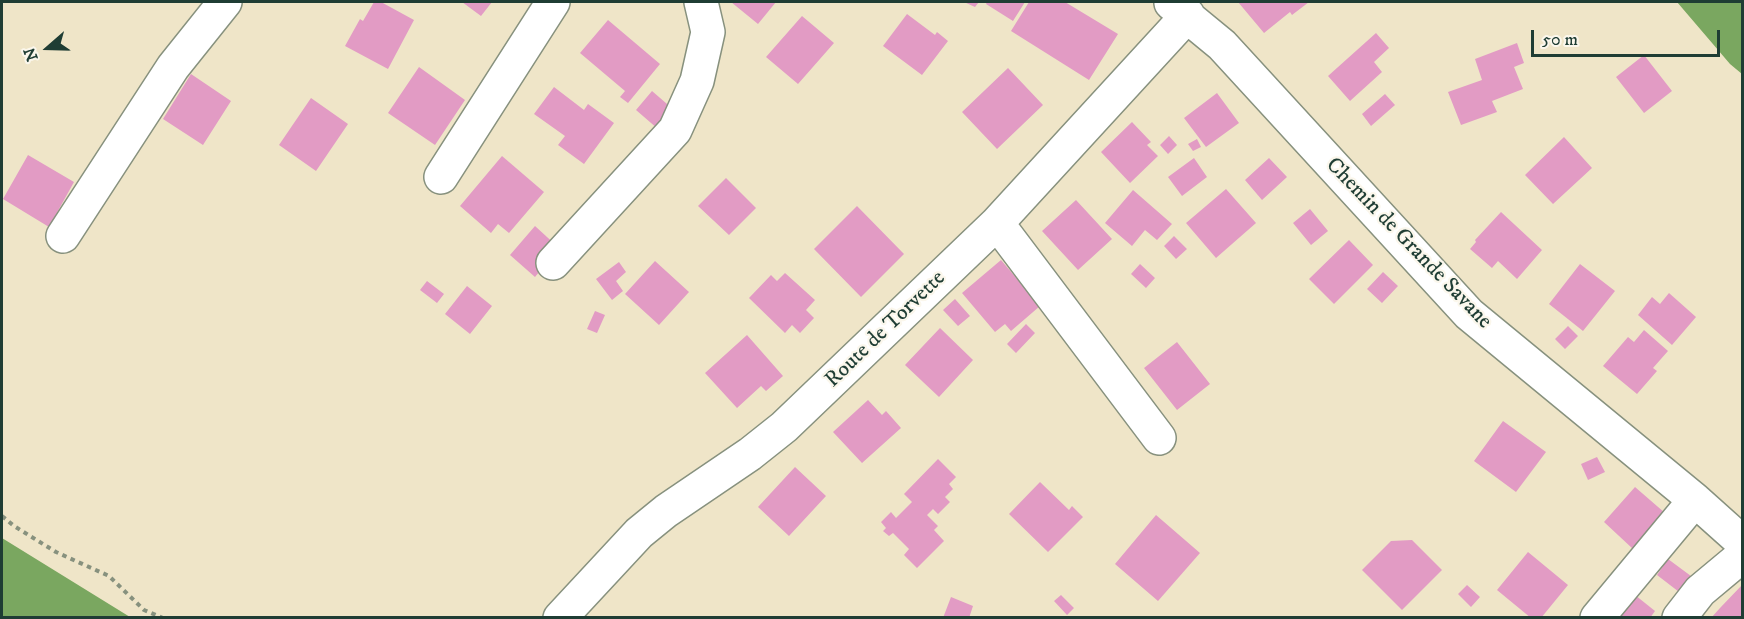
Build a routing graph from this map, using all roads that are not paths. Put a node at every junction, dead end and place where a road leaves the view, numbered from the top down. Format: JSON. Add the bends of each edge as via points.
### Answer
{"nodes":[{"id":1,"x":225,"y":2,"type":"edge"},
{"id":2,"x":553,"y":2,"type":"edge"},
{"id":3,"x":701,"y":2,"type":"edge"},
{"id":4,"x":1178,"y":8,"type":"edge"},
{"id":5,"x":441,"y":177,"type":"dead end"},
{"id":6,"x":997,"y":223,"type":"junction"},
{"id":7,"x":63,"y":237,"type":"dead end"},
{"id":8,"x":553,"y":263,"type":"dead end"},
{"id":9,"x":1159,"y":438,"type":"dead end"},
{"id":10,"x":1695,"y":500,"type":"junction"},
{"id":11,"x":1743,"y":542,"type":"edge"},
{"id":12,"x":1743,"y":556,"type":"edge"},
{"id":13,"x":560,"y":618,"type":"edge"},
{"id":14,"x":1597,"y":618,"type":"edge"},
{"id":15,"x":1679,"y":618,"type":"edge"}],
"edges":[{"from":1,"to":7,"type":"street","via":[[172,67]]},
{"from":2,"to":5,"type":"street"},
{"from":3,"to":8,"type":"street","via":[[708,32],[697,81],[675,130]]},
{"from":4,"to":6,"type":"street","name":"Route de Torvette"},
{"from":4,"to":10,"type":"street","name":"Chemin de Grande Savane","via":[[1222,45],[1469,314]]},
{"from":6,"to":9,"type":"street"},
{"from":6,"to":13,"type":"street","name":"Route de Torvette","via":[[784,427],[639,533]]},
{"from":10,"to":11,"type":"street","name":"Chemin de Grande Savane"},
{"from":10,"to":14,"type":"street"},
{"from":12,"to":15,"type":"street","via":[[1700,591]]}]}
